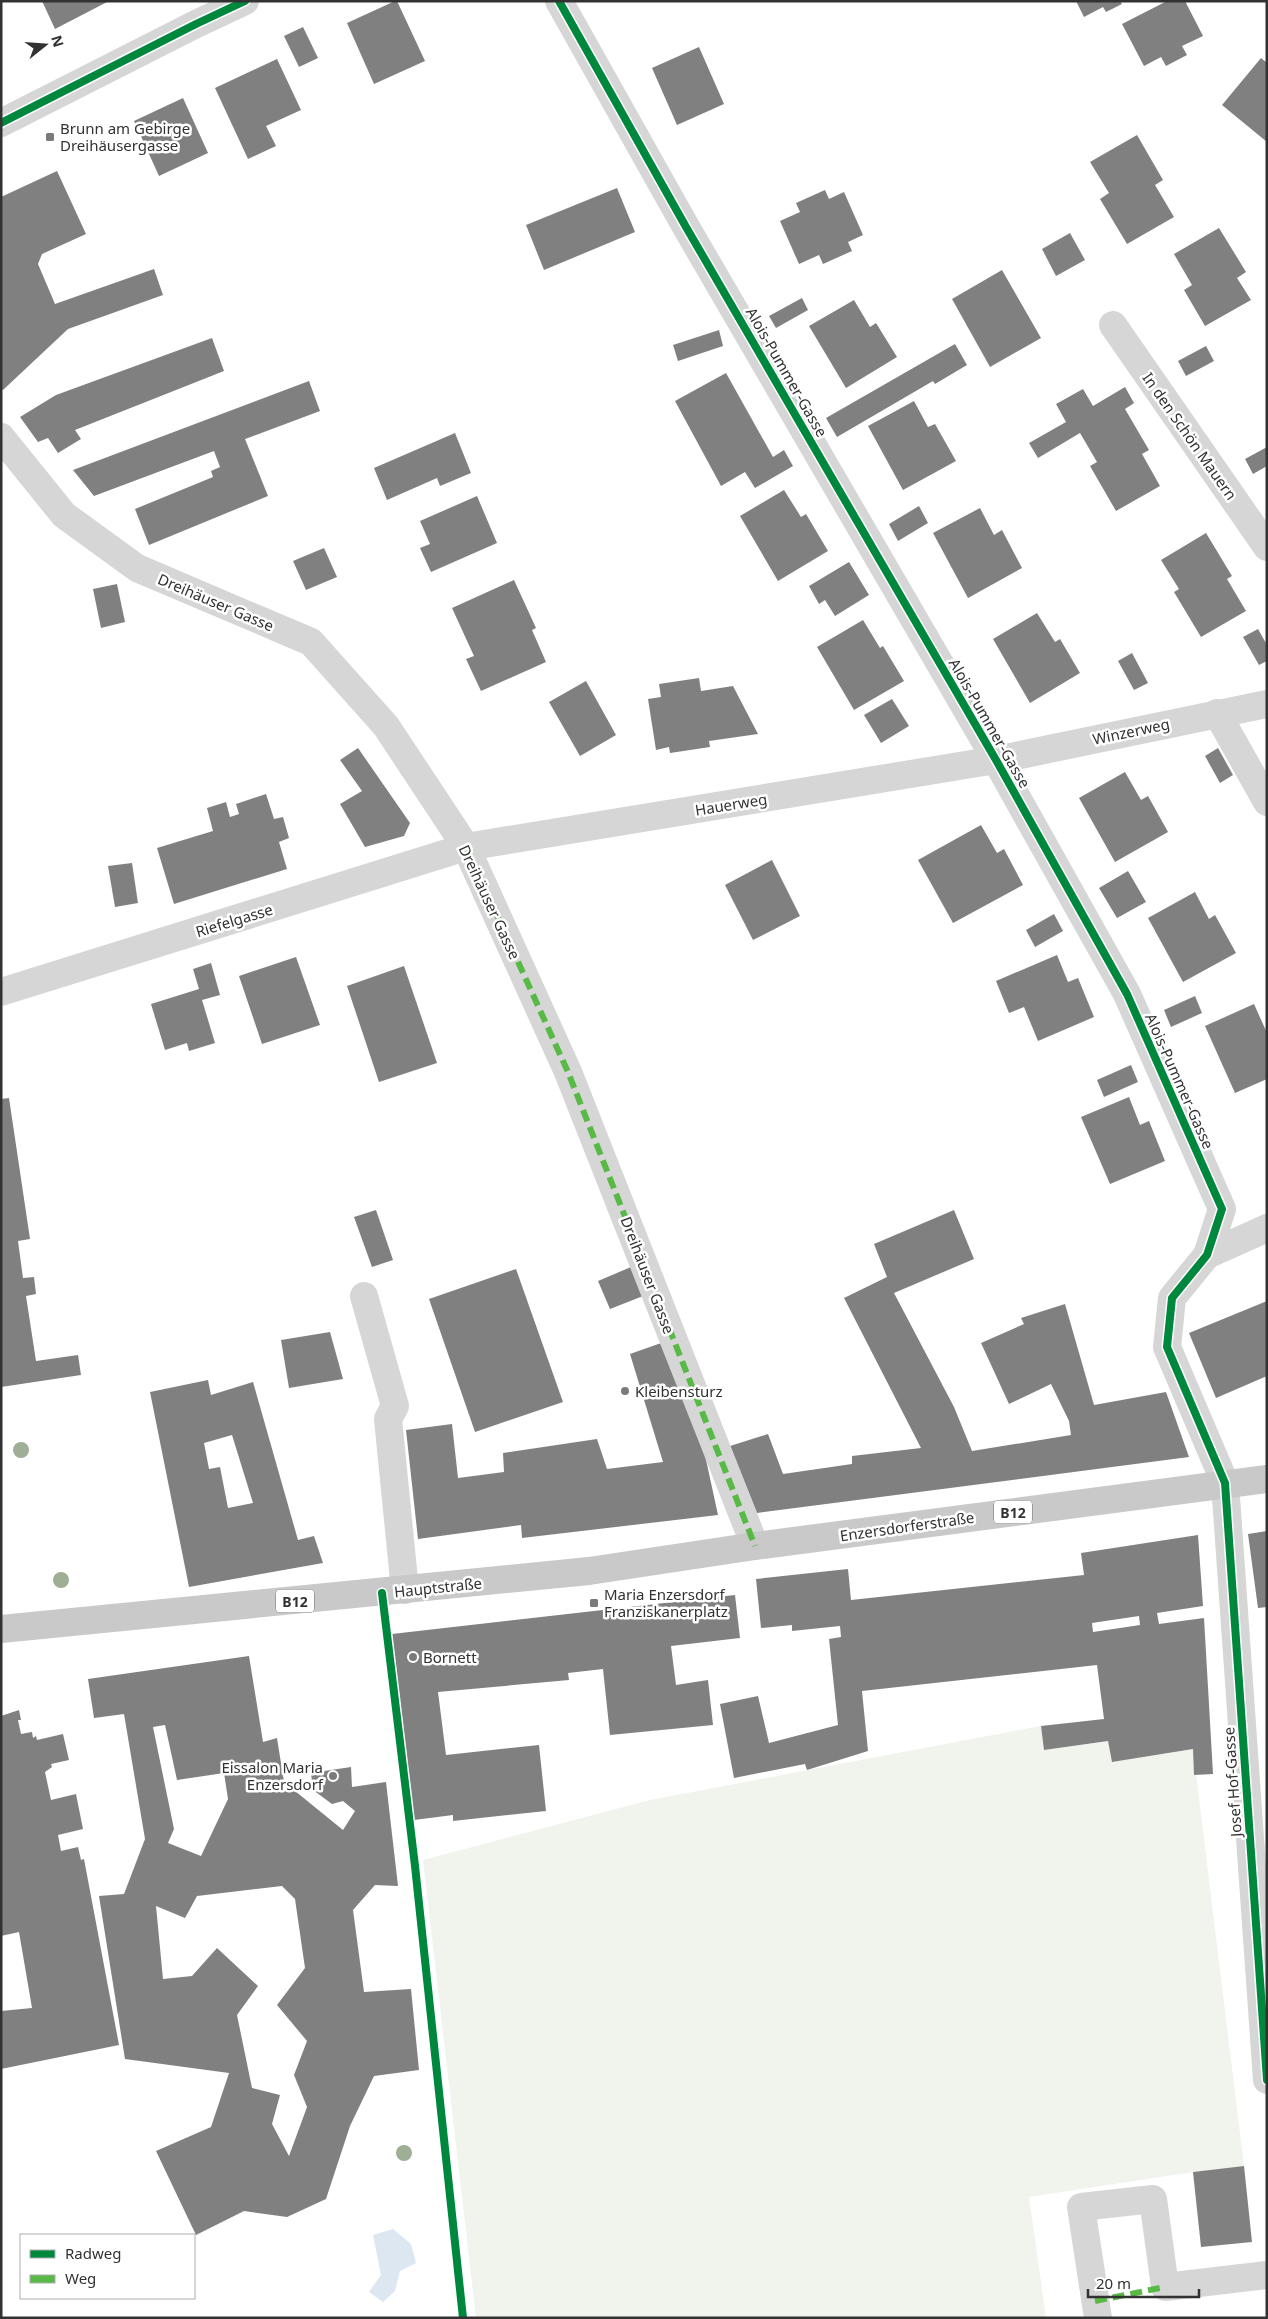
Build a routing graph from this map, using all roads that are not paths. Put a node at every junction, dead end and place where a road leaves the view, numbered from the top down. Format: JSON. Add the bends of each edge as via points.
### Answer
{"nodes":[{"id":1,"x":245,"y":1,"type":"edge"},
{"id":2,"x":559,"y":1,"type":"edge"},
{"id":3,"x":1,"y":124,"type":"edge"},
{"id":4,"x":1113,"y":325,"type":"dead end"},
{"id":5,"x":1,"y":437,"type":"edge"},
{"id":6,"x":1267,"y":547,"type":"edge"},
{"id":7,"x":1267,"y":704,"type":"edge"},
{"id":8,"x":1217,"y":713,"type":"junction"},
{"id":9,"x":996,"y":760,"type":"junction"},
{"id":10,"x":1267,"y":802,"type":"edge"},
{"id":11,"x":466,"y":847,"type":"junction"},
{"id":12,"x":1,"y":992,"type":"edge"},
{"id":13,"x":1267,"y":1228,"type":"edge"},
{"id":14,"x":1207,"y":1255,"type":"junction"},
{"id":15,"x":364,"y":1296,"type":"dead end"},
{"id":16,"x":1267,"y":1479,"type":"edge"},
{"id":17,"x":1225,"y":1483,"type":"junction"},
{"id":18,"x":755,"y":1546,"type":"junction"},
{"id":19,"x":405,"y":1590,"type":"junction"},
{"id":20,"x":1,"y":1629,"type":"edge"},
{"id":21,"x":1261,"y":1920,"type":"edge"},
{"id":22,"x":1267,"y":2080,"type":"edge"},
{"id":23,"x":1267,"y":2275,"type":"edge"},
{"id":24,"x":1098,"y":2318,"type":"edge"}],
"edges":[{"from":1,"to":3,"type":"street"},
{"from":2,"to":9,"type":"street","name":"Alois-Pummer-Gasse","via":[[686,227]]},
{"from":4,"to":6,"type":"street","name":"In den Schön Mauern"},
{"from":5,"to":11,"type":"street","name":"Dreihäuser Gasse","via":[[64,515],[137,568],[311,642],[386,726]]},
{"from":7,"to":8,"type":"street","name":"Winzerweg"},
{"from":8,"to":9,"type":"street","name":"Winzerweg"},
{"from":8,"to":10,"type":"street"},
{"from":9,"to":11,"type":"street","name":"Hauerweg"},
{"from":9,"to":14,"type":"street","name":"Alois-Pummer-Gasse","via":[[1127,994],[1222,1209]]},
{"from":11,"to":12,"type":"street","name":"Riefelgasse"},
{"from":11,"to":18,"type":"street","name":"Dreihäuser Gasse","via":[[568,1072]]},
{"from":13,"to":14,"type":"street"},
{"from":14,"to":17,"type":"street","name":"Alois-Pummer-Gasse","via":[[1172,1298],[1167,1347]]},
{"from":15,"to":19,"type":"street","via":[[395,1406],[388,1420]]},
{"from":16,"to":17,"type":"main road","name":"Enzersdorferstraße","number":"B12"},
{"from":17,"to":18,"type":"main road","name":"Enzersdorferstraße","number":"B12"},
{"from":17,"to":21,"type":"street","name":"Josef Hof-Gasse"},
{"from":18,"to":19,"type":"main road","name":"Hauptstraße","number":"B12","via":[[588,1571]]},
{"from":19,"to":20,"type":"main road","name":"Hauptstraße","number":"B12"},
{"from":21,"to":22,"type":"street","name":"Josef Hof-Gasse"},
{"from":23,"to":24,"type":"street","via":[[1166,2287],[1153,2199],[1081,2206]]}]}
